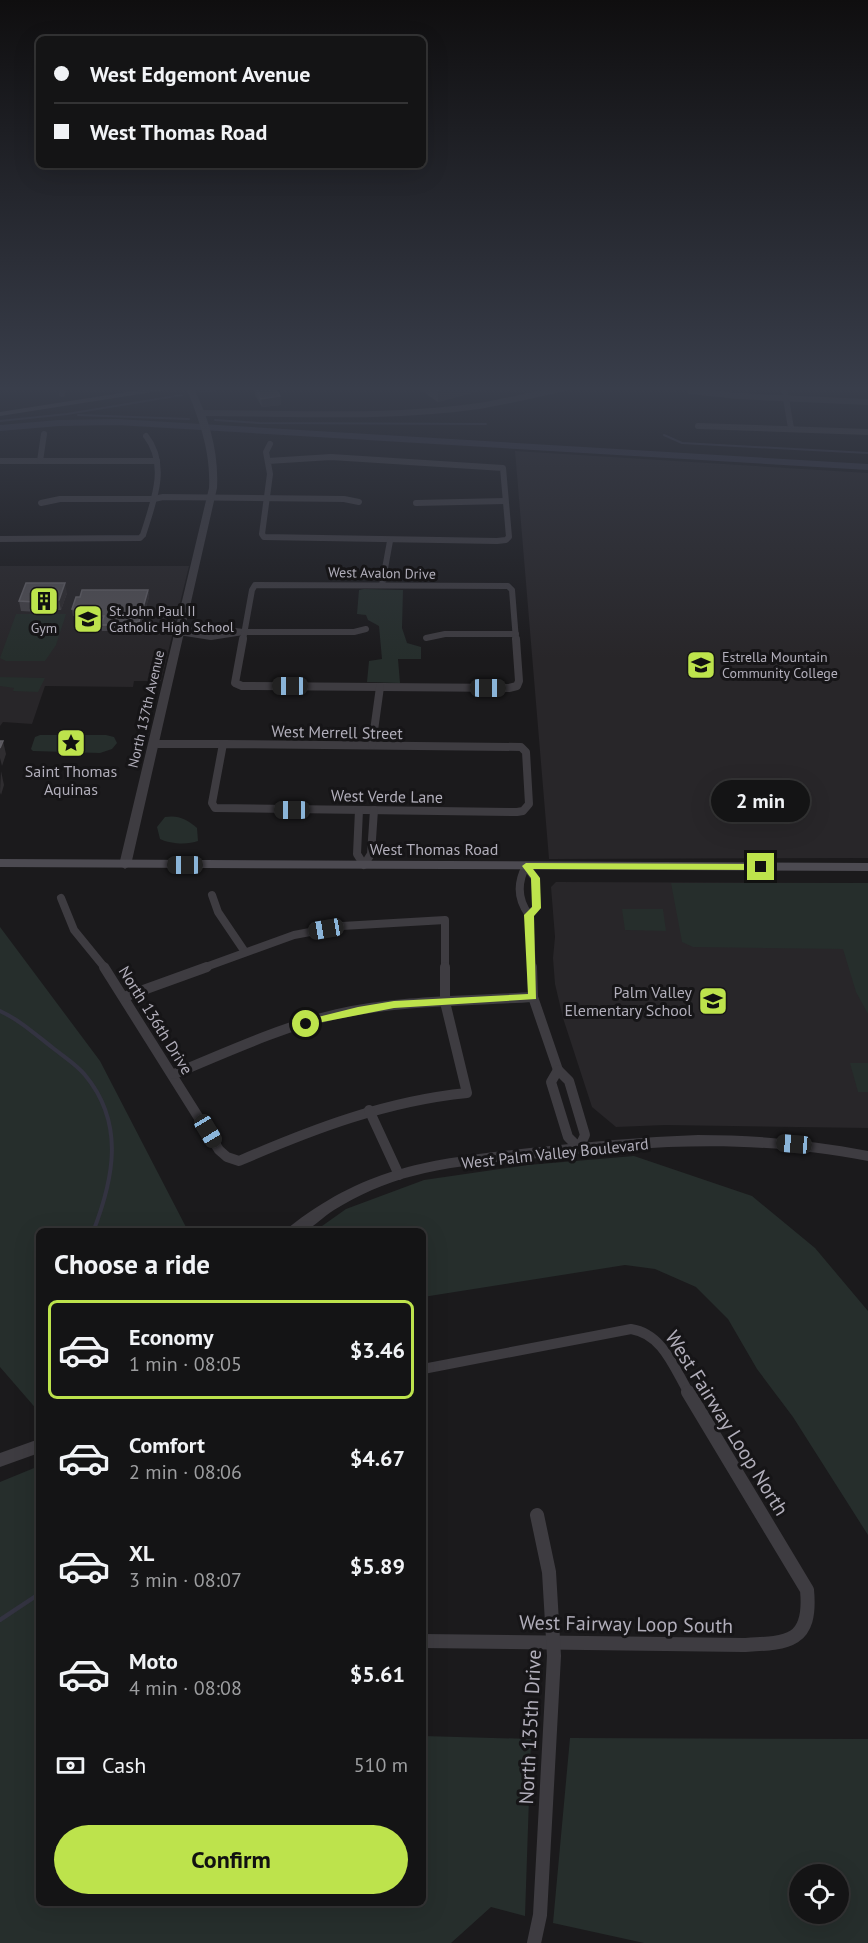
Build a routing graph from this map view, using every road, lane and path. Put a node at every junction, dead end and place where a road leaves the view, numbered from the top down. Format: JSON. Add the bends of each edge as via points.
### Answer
{"nodes":[{"id":1,"x":158,"y":478,"type":"edge"},
{"id":2,"x":213,"y":478,"type":"edge"},
{"id":3,"x":270,"y":478,"type":"edge"},
{"id":4,"x":504,"y":478,"type":"edge"},
{"id":5,"x":154,"y":499,"type":"junction"},
{"id":6,"x":211,"y":499,"type":"junction"},
{"id":7,"x":268,"y":499,"type":"junction"},
{"id":8,"x":506,"y":501,"type":"junction"},
{"id":9,"x":41,"y":502,"type":"dead end"},
{"id":10,"x":359,"y":502,"type":"dead end"},
{"id":11,"x":416,"y":503,"type":"dead end"},
{"id":12,"x":0,"y":539,"type":"edge"},
{"id":13,"x":390,"y":541,"type":"junction"},
{"id":14,"x":382,"y":585,"type":"junction"},
{"id":15,"x":366,"y":629,"type":"dead end"},
{"id":16,"x":179,"y":632,"type":"junction"},
{"id":17,"x":243,"y":632,"type":"junction"},
{"id":18,"x":516,"y":634,"type":"junction"},
{"id":19,"x":426,"y":638,"type":"dead end"},
{"id":20,"x":380,"y":687,"type":"junction"},
{"id":21,"x":153,"y":744,"type":"junction"},
{"id":22,"x":223,"y":744,"type":"junction"},
{"id":23,"x":372,"y":746,"type":"junction"},
{"id":24,"x":359,"y":810,"type":"junction"},
{"id":25,"x":374,"y":810,"type":"junction"},
{"id":26,"x":523,"y":811,"type":"joint"},
{"id":27,"x":0,"y":863,"type":"edge"},
{"id":28,"x":125,"y":865,"type":"junction"},
{"id":29,"x":364,"y":865,"type":"junction"},
{"id":30,"x":526,"y":866,"type":"junction"},
{"id":31,"x":868,"y":867,"type":"edge"},
{"id":32,"x":212,"y":895,"type":"dead end"},
{"id":33,"x":61,"y":898,"type":"dead end"},
{"id":34,"x":529,"y":915,"type":"junction"},
{"id":35,"x":245,"y":952,"type":"junction"},
{"id":36,"x":124,"y":997,"type":"junction"},
{"id":37,"x":533,"y":997,"type":"junction"},
{"id":38,"x":445,"y":1002,"type":"junction"},
{"id":39,"x":558,"y":1070,"type":"junction"},
{"id":40,"x":174,"y":1074,"type":"junction"},
{"id":41,"x":369,"y":1110,"type":"junction"},
{"id":42,"x":579,"y":1148,"type":"junction"},
{"id":43,"x":868,"y":1156,"type":"edge"},
{"id":44,"x":399,"y":1175,"type":"junction"},
{"id":45,"x":299,"y":1228,"type":"edge"},
{"id":46,"x":426,"y":1369,"type":"edge"},
{"id":47,"x":36,"y":1447,"type":"edge"},
{"id":48,"x":0,"y":1460,"type":"edge"},
{"id":49,"x":537,"y":1515,"type":"dead end"},
{"id":50,"x":810,"y":1609,"type":"joint"},
{"id":51,"x":426,"y":1641,"type":"edge"},
{"id":52,"x":556,"y":1643,"type":"junction"},
{"id":53,"x":534,"y":1943,"type":"edge"}],
"edges":[{"from":1,"to":5,"type":"street"},
{"from":2,"to":6,"type":"street","name":"North 137th Avenue"},
{"from":3,"to":7,"type":"street"},
{"from":4,"to":8,"type":"street"},
{"from":5,"to":6,"type":"street"},
{"from":5,"to":9,"type":"street"},
{"from":5,"to":12,"type":"street","via":[[140,538]]},
{"from":6,"to":7,"type":"street"},
{"from":6,"to":16,"type":"street","name":"North 137th Avenue"},
{"from":7,"to":10,"type":"street"},
{"from":7,"to":13,"type":"street","via":[[264,537]]},
{"from":8,"to":11,"type":"street"},
{"from":8,"to":13,"type":"street","via":[[506,540]]},
{"from":13,"to":14,"type":"street"},
{"from":14,"to":17,"type":"street","name":"West Avalon Drive","via":[[255,585]]},
{"from":14,"to":18,"type":"street","name":"West Avalon Drive","via":[[508,586],[512,590]]},
{"from":15,"to":17,"type":"street"},
{"from":16,"to":17,"type":"street","via":[[191,636],[233,636]]},
{"from":16,"to":21,"type":"street","name":"North 137th Avenue"},
{"from":17,"to":20,"type":"street","via":[[235,683],[242,686]]},
{"from":18,"to":19,"type":"street","via":[[445,634]]},
{"from":18,"to":20,"type":"street","via":[[517,686]]},
{"from":20,"to":23,"type":"street"},
{"from":21,"to":22,"type":"street","name":"West Merrell Street"},
{"from":21,"to":28,"type":"street","name":"North 137th Avenue"},
{"from":22,"to":23,"type":"street","name":"West Merrell Street"},
{"from":22,"to":24,"type":"street","name":"West Verde Lane","via":[[214,808]]},
{"from":23,"to":26,"type":"street","name":"West Merrell Street","via":[[521,747],[526,752],[529,804]]},
{"from":24,"to":25,"type":"street","name":"West Verde Lane"},
{"from":24,"to":29,"type":"street","via":[[357,854]]},
{"from":25,"to":26,"type":"street","name":"West Verde Lane"},
{"from":25,"to":29,"type":"street","via":[[371,854]]},
{"from":27,"to":28,"type":"main road","name":"West Thomas Road"},
{"from":28,"to":29,"type":"main road","name":"West Thomas Road"},
{"from":29,"to":30,"type":"main road","name":"West Thomas Road"},
{"from":30,"to":31,"type":"main road","name":"West Thomas Road"},
{"from":30,"to":34,"type":"street","via":[[519,877],[520,905]]},
{"from":30,"to":34,"type":"street","via":[[535,878],[537,908]]},
{"from":32,"to":35,"type":"street","via":[[218,912]]},
{"from":33,"to":36,"type":"street","name":"North 136th Drive","via":[[74,930],[99,958]]},
{"from":34,"to":37,"type":"street"},
{"from":35,"to":36,"type":"street"},
{"from":35,"to":38,"type":"street","via":[[294,935],[342,926],[445,920]]},
{"from":36,"to":40,"type":"street","name":"North 136th Drive"},
{"from":37,"to":38,"type":"street"},
{"from":37,"to":39,"type":"street"},
{"from":38,"to":40,"type":"street","via":[[394,1004],[324,1018]]},
{"from":38,"to":41,"type":"street","via":[[467,1093],[428,1095]]},
{"from":39,"to":42,"type":"street","via":[[569,1081],[585,1135]]},
{"from":39,"to":42,"type":"street","via":[[551,1082],[568,1137]]},
{"from":40,"to":41,"type":"street","name":"North 136th Drive","via":[[219,1150],[239,1161]]},
{"from":41,"to":44,"type":"street"},
{"from":42,"to":43,"type":"street","name":"West Palm Valley Boulevard","via":[[668,1141],[766,1141]]},
{"from":42,"to":44,"type":"street","name":"West Palm Valley Boulevard","via":[[445,1164]]},
{"from":44,"to":45,"type":"street","name":"West Palm Valley Boulevard","via":[[345,1197]]},
{"from":46,"to":50,"type":"street","name":"West Fairway Loop North","via":[[592,1335],[644,1331],[658,1341],[807,1590]]},
{"from":47,"to":48,"type":"street"},
{"from":49,"to":52,"type":"street","name":"North 135th Drive","via":[[553,1588]]},
{"from":50,"to":52,"type":"street","name":"West Fairway Loop South","via":[[804,1629],[784,1643]]},
{"from":51,"to":52,"type":"street","name":"West Fairway Loop South"},
{"from":52,"to":53,"type":"street","name":"North 135th Drive","via":[[540,1915]]}]}
